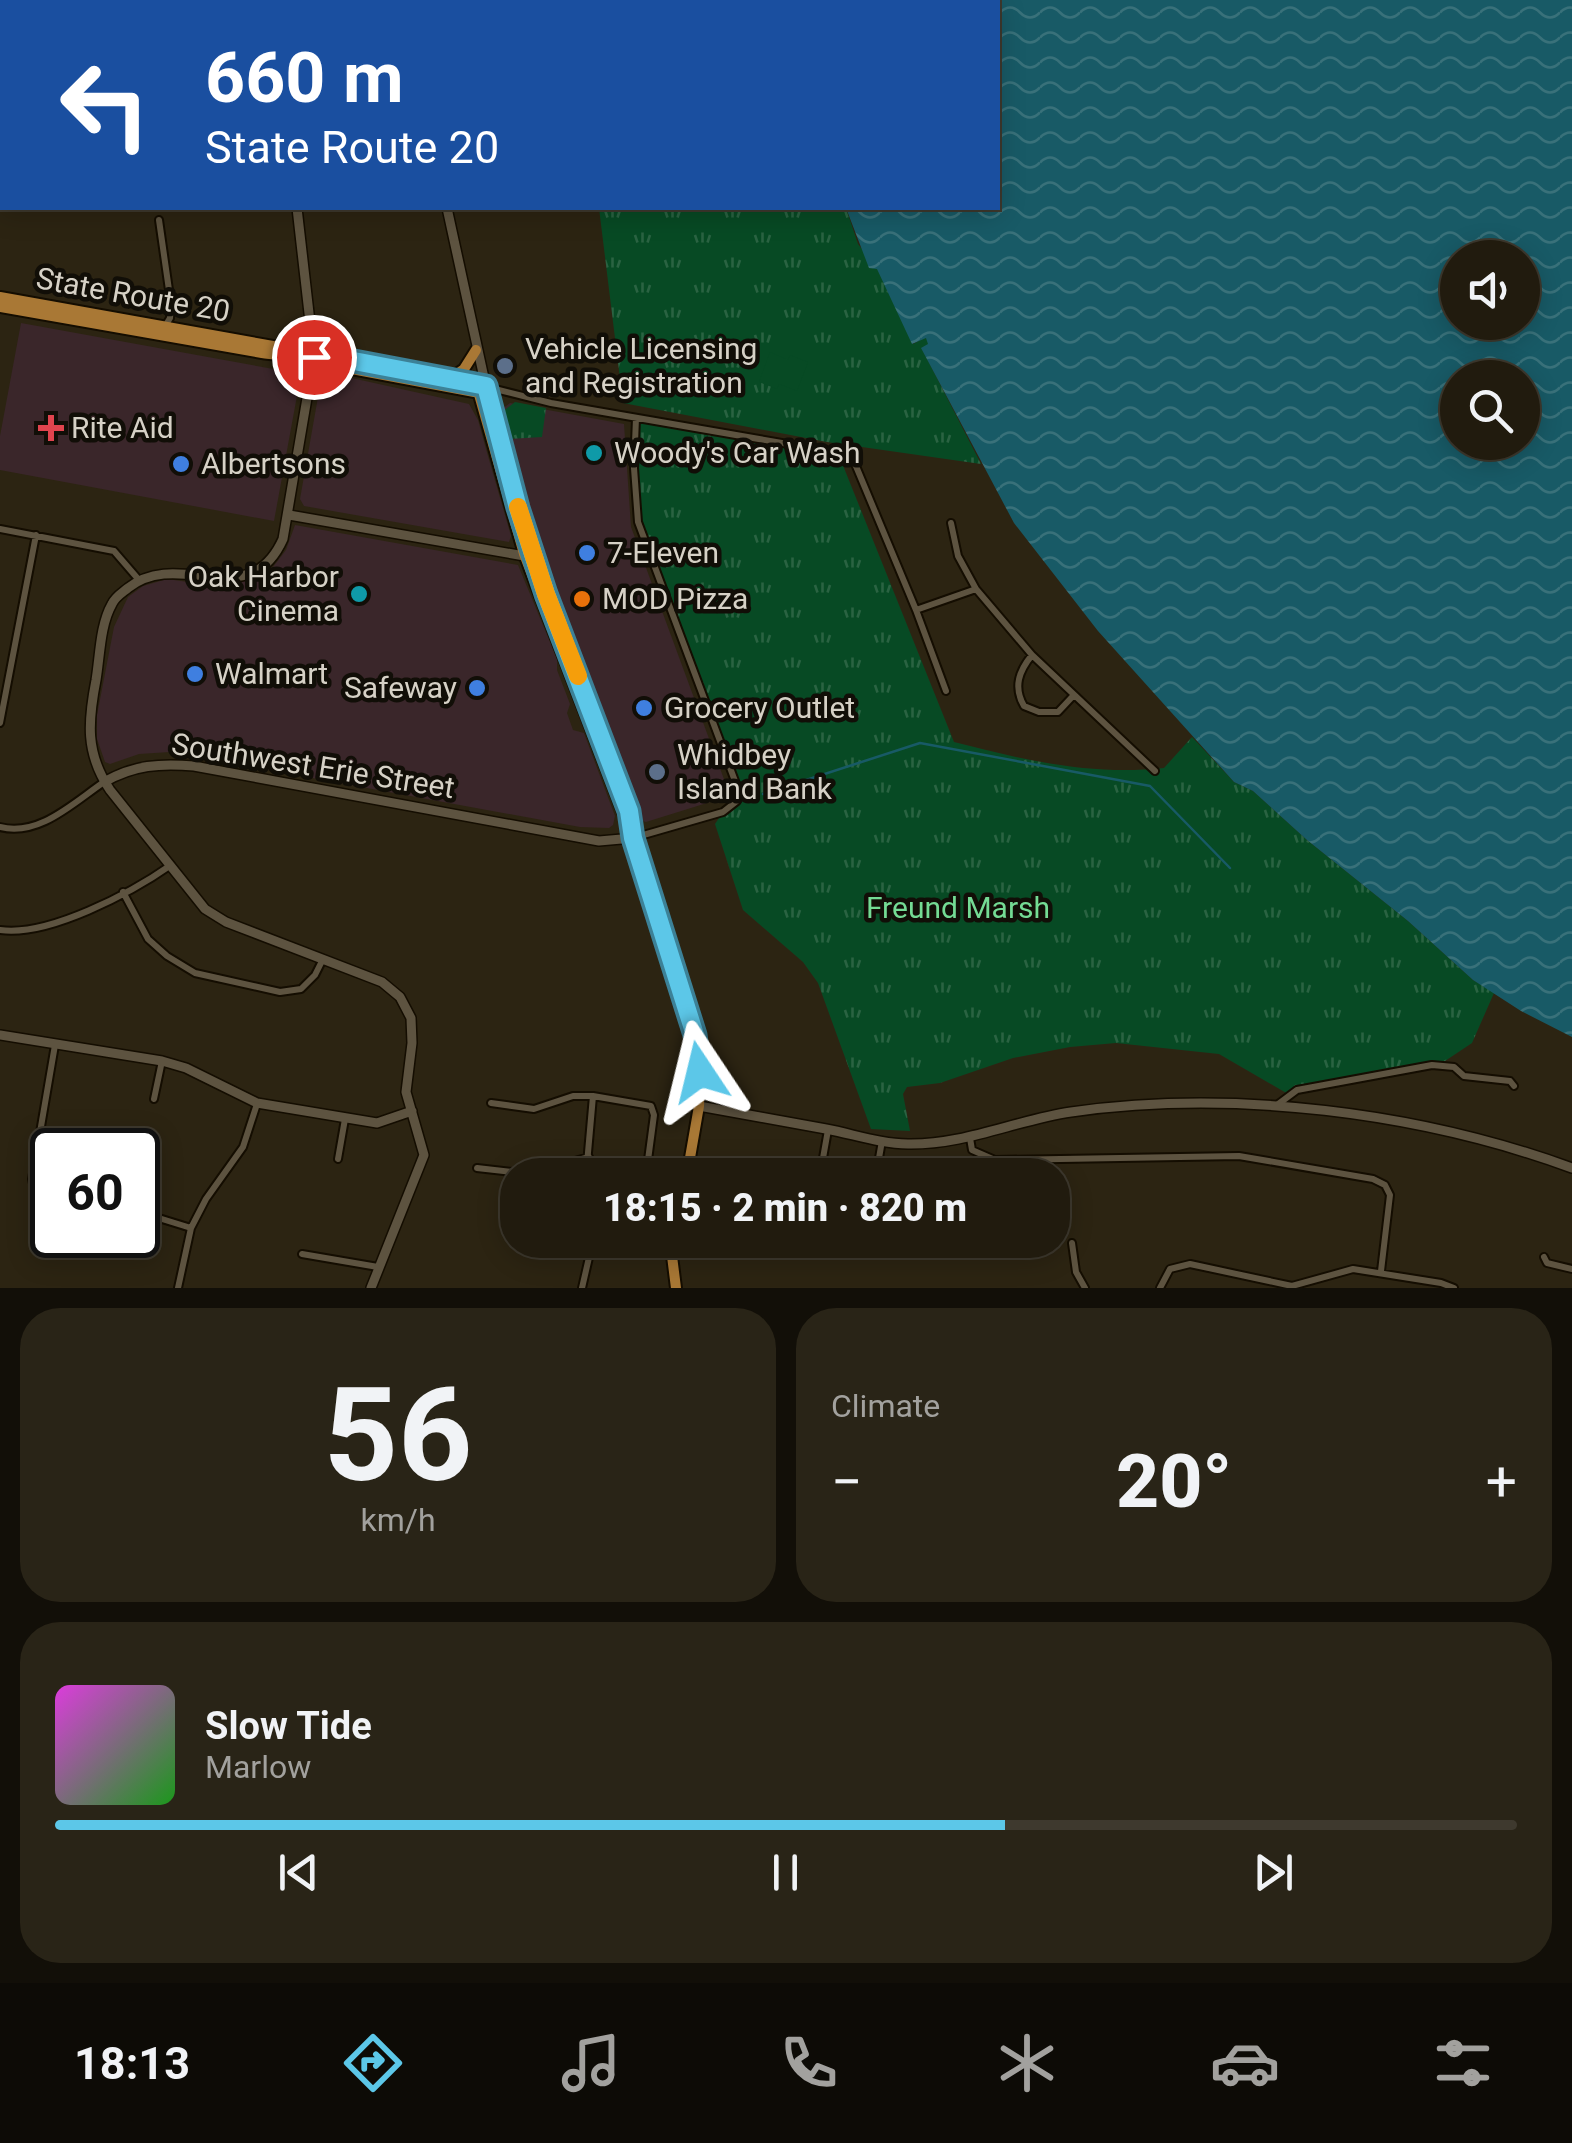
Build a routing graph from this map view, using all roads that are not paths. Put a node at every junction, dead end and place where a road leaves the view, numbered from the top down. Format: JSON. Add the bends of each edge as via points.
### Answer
{"nodes":[{"id":1,"x":297,"y":210,"type":"edge"},
{"id":2,"x":446,"y":210,"type":"edge"},
{"id":3,"x":159,"y":220,"type":"dead end"},
{"id":4,"x":0,"y":297,"type":"edge"},
{"id":5,"x":0,"y":306,"type":"edge"},
{"id":6,"x":167,"y":325,"type":"junction"},
{"id":7,"x":148,"y":333,"type":"junction"},
{"id":8,"x":476,"y":350,"type":"junction"},
{"id":9,"x":314,"y":357,"type":"junction"},
{"id":10,"x":448,"y":378,"type":"junction"},
{"id":11,"x":482,"y":390,"type":"junction"},
{"id":12,"x":636,"y":418,"type":"junction"},
{"id":13,"x":289,"y":515,"type":"junction"},
{"id":14,"x":951,"y":524,"type":"dead end"},
{"id":15,"x":0,"y":529,"type":"edge"},
{"id":16,"x":36,"y":535,"type":"junction"},
{"id":17,"x":524,"y":554,"type":"junction"},
{"id":18,"x":536,"y":562,"type":"junction"},
{"id":19,"x":138,"y":580,"type":"junction"},
{"id":20,"x":976,"y":590,"type":"junction"},
{"id":21,"x":916,"y":610,"type":"junction"},
{"id":22,"x":1032,"y":655,"type":"junction"},
{"id":23,"x":946,"y":691,"type":"dead end"},
{"id":24,"x":1073,"y":696,"type":"junction"},
{"id":25,"x":0,"y":724,"type":"edge"},
{"id":26,"x":1155,"y":771,"type":"dead end"},
{"id":27,"x":104,"y":782,"type":"junction"},
{"id":28,"x":0,"y":828,"type":"edge"},
{"id":29,"x":633,"y":838,"type":"junction"},
{"id":30,"x":171,"y":865,"type":"junction"},
{"id":31,"x":123,"y":892,"type":"junction"},
{"id":32,"x":0,"y":930,"type":"edge"},
{"id":33,"x":324,"y":957,"type":"junction"},
{"id":34,"x":0,"y":1034,"type":"edge"},
{"id":35,"x":56,"y":1045,"type":"junction"},
{"id":36,"x":162,"y":1061,"type":"junction"},
{"id":37,"x":1514,"y":1086,"type":"dead end"},
{"id":38,"x":593,"y":1096,"type":"junction"},
{"id":39,"x":154,"y":1099,"type":"dead end"},
{"id":40,"x":257,"y":1102,"type":"junction"},
{"id":41,"x":491,"y":1102,"type":"dead end"},
{"id":42,"x":1277,"y":1105,"type":"junction"},
{"id":43,"x":699,"y":1106,"type":"junction"},
{"id":44,"x":412,"y":1111,"type":"junction"},
{"id":45,"x":345,"y":1119,"type":"junction"},
{"id":46,"x":41,"y":1128,"type":"edge"},
{"id":47,"x":828,"y":1130,"type":"junction"},
{"id":48,"x":974,"y":1137,"type":"junction"},
{"id":49,"x":882,"y":1141,"type":"junction"},
{"id":50,"x":589,"y":1157,"type":"joint"},
{"id":51,"x":648,"y":1158,"type":"edge"},
{"id":52,"x":690,"y":1158,"type":"edge"},
{"id":53,"x":823,"y":1158,"type":"edge"},
{"id":54,"x":879,"y":1158,"type":"edge"},
{"id":55,"x":338,"y":1159,"type":"dead end"},
{"id":56,"x":477,"y":1168,"type":"dead end"},
{"id":57,"x":1572,"y":1168,"type":"edge"},
{"id":58,"x":160,"y":1218,"type":"edge"},
{"id":59,"x":191,"y":1228,"type":"junction"},
{"id":60,"x":1072,"y":1243,"type":"dead end"},
{"id":61,"x":302,"y":1254,"type":"dead end"},
{"id":62,"x":1544,"y":1257,"type":"dead end"},
{"id":63,"x":589,"y":1258,"type":"edge"},
{"id":64,"x":675,"y":1258,"type":"edge"},
{"id":65,"x":378,"y":1267,"type":"junction"},
{"id":66,"x":1572,"y":1269,"type":"edge"},
{"id":67,"x":1381,"y":1271,"type":"junction"},
{"id":68,"x":1322,"y":1278,"type":"junction"},
{"id":69,"x":1440,"y":1285,"type":"edge"},
{"id":70,"x":178,"y":1288,"type":"edge"},
{"id":71,"x":371,"y":1288,"type":"edge"},
{"id":72,"x":582,"y":1288,"type":"edge"},
{"id":73,"x":676,"y":1288,"type":"edge"},
{"id":74,"x":1084,"y":1288,"type":"edge"},
{"id":75,"x":1160,"y":1288,"type":"edge"},
{"id":76,"x":1323,"y":1288,"type":"edge"},
{"id":77,"x":1454,"y":1288,"type":"edge"}],
"edges":[{"from":1,"to":9,"type":"street"},
{"from":2,"to":8,"type":"street"},
{"from":3,"to":6,"type":"street"},
{"from":4,"to":6,"type":"main road","name":"State Route 20"},
{"from":5,"to":7,"type":"main road","name":"State Route 20"},
{"from":6,"to":7,"type":"street"},
{"from":6,"to":9,"type":"main road","name":"State Route 20"},
{"from":7,"to":9,"type":"main road","name":"State Route 20"},
{"from":8,"to":10,"type":"main road","via":[[460,374]]},
{"from":8,"to":11,"type":"street"},
{"from":9,"to":10,"type":"main road","name":"State Route 20"},
{"from":9,"to":11,"type":"main road","name":"State Route 20"},
{"from":9,"to":13,"type":"street"},
{"from":10,"to":11,"type":"main road","name":"State Route 20"},
{"from":11,"to":12,"type":"street"},
{"from":11,"to":17,"type":"main road"},
{"from":11,"to":18,"type":"main road"},
{"from":12,"to":21,"type":"street","via":[[853,460]]},
{"from":12,"to":29,"type":"street","via":[[638,522],[738,801],[724,812]]},
{"from":13,"to":17,"type":"street"},
{"from":13,"to":19,"type":"street","via":[[278,548],[257,572],[234,579],[181,572]]},
{"from":14,"to":20,"type":"street"},
{"from":15,"to":16,"type":"street"},
{"from":16,"to":19,"type":"street","via":[[114,551]]},
{"from":16,"to":25,"type":"street"},
{"from":17,"to":18,"type":"street"},
{"from":17,"to":29,"type":"main road"},
{"from":18,"to":29,"type":"main road","via":[[629,811]]},
{"from":19,"to":27,"type":"street","via":[[108,615],[90,710],[91,754]]},
{"from":20,"to":21,"type":"street"},
{"from":20,"to":22,"type":"street"},
{"from":21,"to":23,"type":"street"},
{"from":22,"to":24,"type":"street"},
{"from":22,"to":24,"type":"street","via":[[1017,682],[1024,706],[1058,712]]},
{"from":24,"to":26,"type":"street"},
{"from":27,"to":28,"type":"street","name":"Southwest Erie Street","via":[[42,824]]},
{"from":27,"to":29,"type":"street","name":"Southwest Erie Street","via":[[150,764],[194,766],[599,841]]},
{"from":27,"to":30,"type":"street"},
{"from":29,"to":43,"type":"main road","via":[[695,1035]]},
{"from":30,"to":31,"type":"street"},
{"from":30,"to":33,"type":"street","via":[[219,919]]},
{"from":31,"to":32,"type":"street","via":[[52,926]]},
{"from":31,"to":33,"type":"street","via":[[148,939],[195,973],[280,992],[301,989]]},
{"from":33,"to":44,"type":"street","via":[[382,982],[406,1007],[413,1031],[406,1080]]},
{"from":34,"to":35,"type":"street"},
{"from":35,"to":36,"type":"street"},
{"from":35,"to":46,"type":"street"},
{"from":36,"to":39,"type":"street"},
{"from":36,"to":40,"type":"street"},
{"from":37,"to":42,"type":"street","via":[[1432,1065],[1297,1090]]},
{"from":38,"to":41,"type":"street","via":[[534,1109]]},
{"from":38,"to":50,"type":"street"},
{"from":38,"to":51,"type":"street","via":[[648,1104],[654,1115]]},
{"from":40,"to":45,"type":"street"},
{"from":40,"to":59,"type":"street","via":[[243,1147]]},
{"from":42,"to":48,"type":"street","via":[[1071,1112]]},
{"from":42,"to":57,"type":"street","via":[[1456,1134]]},
{"from":43,"to":47,"type":"street"},
{"from":43,"to":52,"type":"main road"},
{"from":44,"to":45,"type":"street","via":[[377,1122]]},
{"from":44,"to":65,"type":"street","via":[[422,1164]]},
{"from":45,"to":55,"type":"street"},
{"from":47,"to":49,"type":"street"},
{"from":47,"to":53,"type":"street"},
{"from":48,"to":49,"type":"street"},
{"from":48,"to":67,"type":"street","via":[[980,1156],[995,1160],[1239,1156],[1373,1179],[1390,1195]]},
{"from":49,"to":54,"type":"street"},
{"from":50,"to":56,"type":"street","via":[[529,1174]]},
{"from":58,"to":59,"type":"street"},
{"from":59,"to":70,"type":"street"},
{"from":60,"to":74,"type":"street"},
{"from":61,"to":65,"type":"street"},
{"from":62,"to":66,"type":"street"},
{"from":63,"to":72,"type":"street"},
{"from":64,"to":73,"type":"main road"},
{"from":65,"to":71,"type":"street"},
{"from":67,"to":68,"type":"street","via":[[1353,1269]]},
{"from":67,"to":69,"type":"street"},
{"from":68,"to":75,"type":"street","via":[[1282,1285],[1182,1264],[1170,1269]]},
{"from":68,"to":76,"type":"street"},
{"from":69,"to":77,"type":"street"}]}
